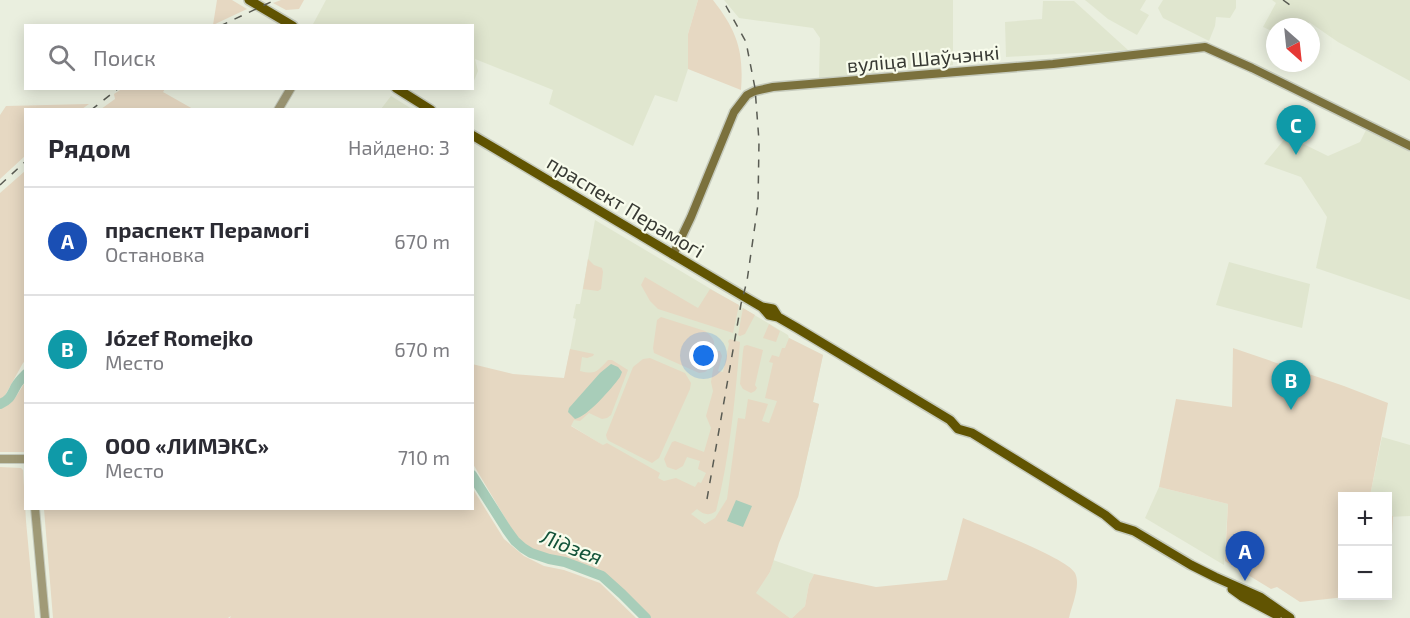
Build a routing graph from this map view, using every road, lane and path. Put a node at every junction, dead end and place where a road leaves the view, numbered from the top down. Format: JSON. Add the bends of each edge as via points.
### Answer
{"nodes":[{"id":1,"x":249,"y":0,"type":"edge"},
{"id":2,"x":290,"y":24,"type":"edge"},
{"id":3,"x":290,"y":90,"type":"edge"},
{"id":4,"x":399,"y":90,"type":"edge"},
{"id":5,"x":279,"y":108,"type":"edge"},
{"id":6,"x":428,"y":108,"type":"edge"},
{"id":7,"x":474,"y":136,"type":"edge"},
{"id":8,"x":1410,"y":146,"type":"edge"},
{"id":9,"x":673,"y":255,"type":"junction"},
{"id":10,"x":0,"y":459,"type":"edge"},
{"id":11,"x":24,"y":459,"type":"edge"},
{"id":12,"x":35,"y":510,"type":"edge"},
{"id":13,"x":1215,"y":577,"type":"junction"},
{"id":14,"x":45,"y":618,"type":"edge"},
{"id":15,"x":1283,"y":618,"type":"edge"},
{"id":16,"x":1290,"y":618,"type":"edge"}],
"edges":[{"from":1,"to":2,"type":"main road"},
{"from":3,"to":5,"type":"street"},
{"from":4,"to":6,"type":"main road"},
{"from":7,"to":9,"type":"main road","name":"праспект Перамогі"},
{"from":8,"to":9,"type":"main road","name":"вуліца Шаўчэнкі","via":[[1205,47],[772,87],[747,95],[734,112]]},
{"from":9,"to":13,"type":"main road","name":"праспект Перамогі","via":[[950,420],[958,429],[972,433],[1118,526],[1134,531]]},
{"from":10,"to":11,"type":"street"},
{"from":12,"to":14,"type":"street"},
{"from":13,"to":15,"type":"main road","name":"праспект Перамогі"},
{"from":13,"to":16,"type":"main road","name":"праспект Перамогі","via":[[1260,597]]}]}
